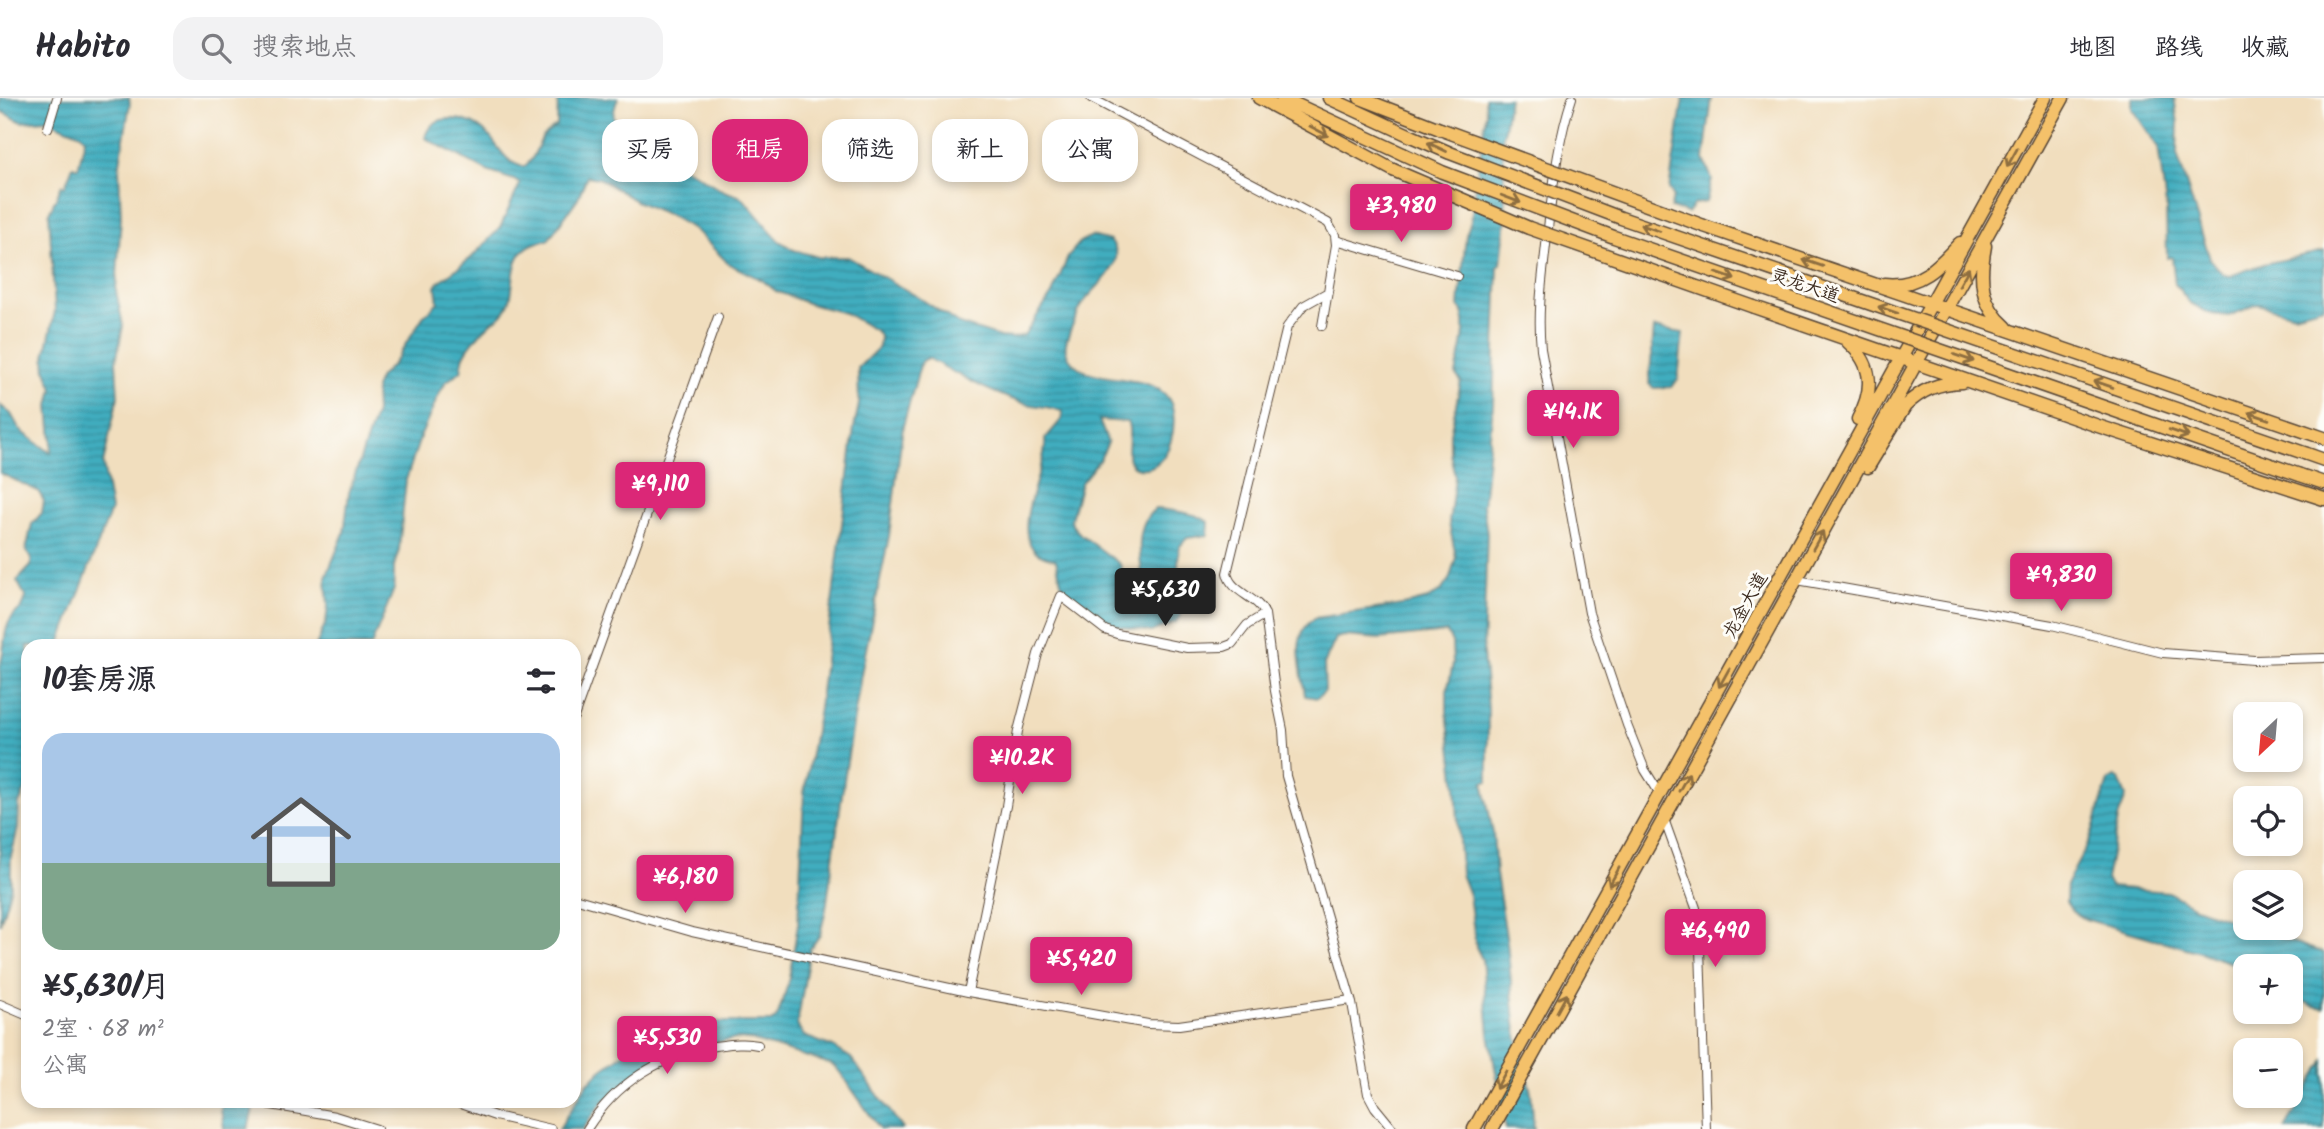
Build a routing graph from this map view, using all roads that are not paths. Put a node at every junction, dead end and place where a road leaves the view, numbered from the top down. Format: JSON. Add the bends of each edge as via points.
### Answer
{"nodes":[{"id":1,"x":57,"y":98,"type":"edge"},
{"id":2,"x":1091,"y":98,"type":"edge"},
{"id":3,"x":1259,"y":98,"type":"edge"},
{"id":4,"x":1282,"y":98,"type":"edge"},
{"id":5,"x":1329,"y":98,"type":"edge"},
{"id":6,"x":1360,"y":98,"type":"edge"},
{"id":7,"x":1572,"y":98,"type":"edge"},
{"id":8,"x":2045,"y":98,"type":"edge"},
{"id":9,"x":2063,"y":98,"type":"edge"},
{"id":10,"x":48,"y":128,"type":"dead end"},
{"id":11,"x":1974,"y":227,"type":"junction"},
{"id":12,"x":1988,"y":234,"type":"junction"},
{"id":13,"x":1336,"y":240,"type":"junction"},
{"id":14,"x":1457,"y":276,"type":"dead end"},
{"id":15,"x":1865,"y":281,"type":"junction"},
{"id":16,"x":1328,"y":292,"type":"junction"},
{"id":17,"x":1931,"y":304,"type":"junction"},
{"id":18,"x":1947,"y":309,"type":"junction"},
{"id":19,"x":718,"y":317,"type":"dead end"},
{"id":20,"x":1322,"y":326,"type":"dead end"},
{"id":21,"x":2012,"y":331,"type":"junction"},
{"id":22,"x":1835,"y":335,"type":"junction"},
{"id":23,"x":1902,"y":358,"type":"junction"},
{"id":24,"x":1916,"y":363,"type":"junction"},
{"id":25,"x":1972,"y":382,"type":"junction"},
{"id":26,"x":2324,"y":439,"type":"edge"},
{"id":27,"x":2324,"y":460,"type":"edge"},
{"id":28,"x":2324,"y":484,"type":"edge"},
{"id":29,"x":2324,"y":499,"type":"edge"},
{"id":30,"x":1816,"y":513,"type":"junction"},
{"id":31,"x":1832,"y":515,"type":"junction"},
{"id":32,"x":1797,"y":580,"type":"junction"},
{"id":33,"x":1265,"y":614,"type":"junction"},
{"id":34,"x":2324,"y":658,"type":"edge"},
{"id":35,"x":581,"y":698,"type":"edge"},
{"id":36,"x":1660,"y":794,"type":"junction"},
{"id":37,"x":1664,"y":819,"type":"junction"},
{"id":38,"x":581,"y":900,"type":"edge"},
{"id":39,"x":968,"y":992,"type":"junction"},
{"id":40,"x":1351,"y":1000,"type":"junction"},
{"id":41,"x":0,"y":1004,"type":"edge"},
{"id":42,"x":21,"y":1013,"type":"edge"},
{"id":43,"x":758,"y":1045,"type":"dead end"},
{"id":44,"x":287,"y":1108,"type":"edge"},
{"id":45,"x":472,"y":1108,"type":"edge"},
{"id":46,"x":377,"y":1129,"type":"edge"},
{"id":47,"x":551,"y":1129,"type":"edge"},
{"id":48,"x":587,"y":1129,"type":"edge"},
{"id":49,"x":1393,"y":1129,"type":"edge"},
{"id":50,"x":1474,"y":1129,"type":"edge"},
{"id":51,"x":1492,"y":1129,"type":"edge"},
{"id":52,"x":1706,"y":1129,"type":"edge"}],
"edges":[{"from":1,"to":10,"type":"street"},
{"from":2,"to":13,"type":"street","via":[[1324,220]]},
{"from":3,"to":22,"type":"main road","one_way":true,"bridge":true,"via":[[1393,170],[1541,232]]},
{"from":4,"to":28,"type":"main road","name":"灵龙大道","one_way":true,"bridge":true,"via":[[1442,172],[1602,233]]},
{"from":27,"to":5,"type":"main road","name":"灵龙大道","one_way":true,"bridge":true,"via":[[1621,218],[1450,153]]},
{"from":15,"to":6,"type":"main road","one_way":true,"bridge":true},
{"from":7,"to":36,"type":"street","via":[[1556,164],[1538,322],[1541,349],[1589,613],[1627,725]]},
{"from":8,"to":11,"type":"main road","name":"龙金大道","one_way":true},
{"from":9,"to":12,"type":"main road","name":"龙金大道"},
{"from":11,"to":15,"type":"main road","via":[[1923,277],[1898,284]]},
{"from":11,"to":17,"type":"main road","name":"龙金大道"},
{"from":18,"to":12,"type":"main road","name":"龙金大道","one_way":true},
{"from":12,"to":21,"type":"main road","via":[[1982,264],[1983,295],[1995,317]]},
{"from":13,"to":14,"type":"street"},
{"from":13,"to":16,"type":"street"},
{"from":15,"to":17,"type":"main road"},
{"from":16,"to":20,"type":"street"},
{"from":16,"to":33,"type":"street","via":[[1303,306],[1287,327],[1227,569],[1231,584]]},
{"from":17,"to":18,"type":"main road"},
{"from":17,"to":23,"type":"main road","name":"龙金大道"},
{"from":18,"to":21,"type":"main road"},
{"from":18,"to":24,"type":"main road","name":"龙金大道"},
{"from":19,"to":35,"type":"street"},
{"from":26,"to":21,"type":"main road","one_way":true},
{"from":22,"to":23,"type":"main road"},
{"from":22,"to":30,"type":"main road","via":[[1849,342],[1864,361],[1869,392],[1825,481]]},
{"from":23,"to":24,"type":"main road"},
{"from":23,"to":30,"type":"main road","name":"龙金大道"},
{"from":24,"to":25,"type":"main road"},
{"from":24,"to":31,"type":"main road","name":"龙金大道"},
{"from":25,"to":29,"type":"main road"},
{"from":25,"to":31,"type":"main road","via":[[1937,385],[1912,399]]},
{"from":30,"to":36,"type":"main road","name":"龙金大道","one_way":true},
{"from":32,"to":31,"type":"main road","name":"龙金大道","one_way":true},
{"from":32,"to":34,"type":"street","via":[[2052,625],[2163,653],[2254,660]]},
{"from":37,"to":32,"type":"main road","name":"龙金大道","one_way":true},
{"from":33,"to":39,"type":"street","via":[[1247,625],[1232,644],[1186,648],[1105,630],[1061,596],[1038,654],[1018,731]]},
{"from":33,"to":40,"type":"street","via":[[1286,776]]},
{"from":36,"to":50,"type":"main road","name":"龙金大道","one_way":true},
{"from":51,"to":37,"type":"main road","name":"龙金大道","one_way":true},
{"from":37,"to":52,"type":"street","via":[[1696,908]]},
{"from":38,"to":39,"type":"street","via":[[692,932]]},
{"from":39,"to":40,"type":"street","via":[[1168,1026]]},
{"from":40,"to":49,"type":"street","via":[[1368,1094]]},
{"from":41,"to":42,"type":"street"},
{"from":43,"to":48,"type":"street","via":[[740,1042],[685,1051],[644,1071],[609,1099]]},
{"from":44,"to":46,"type":"street"},
{"from":45,"to":47,"type":"street"}]}
